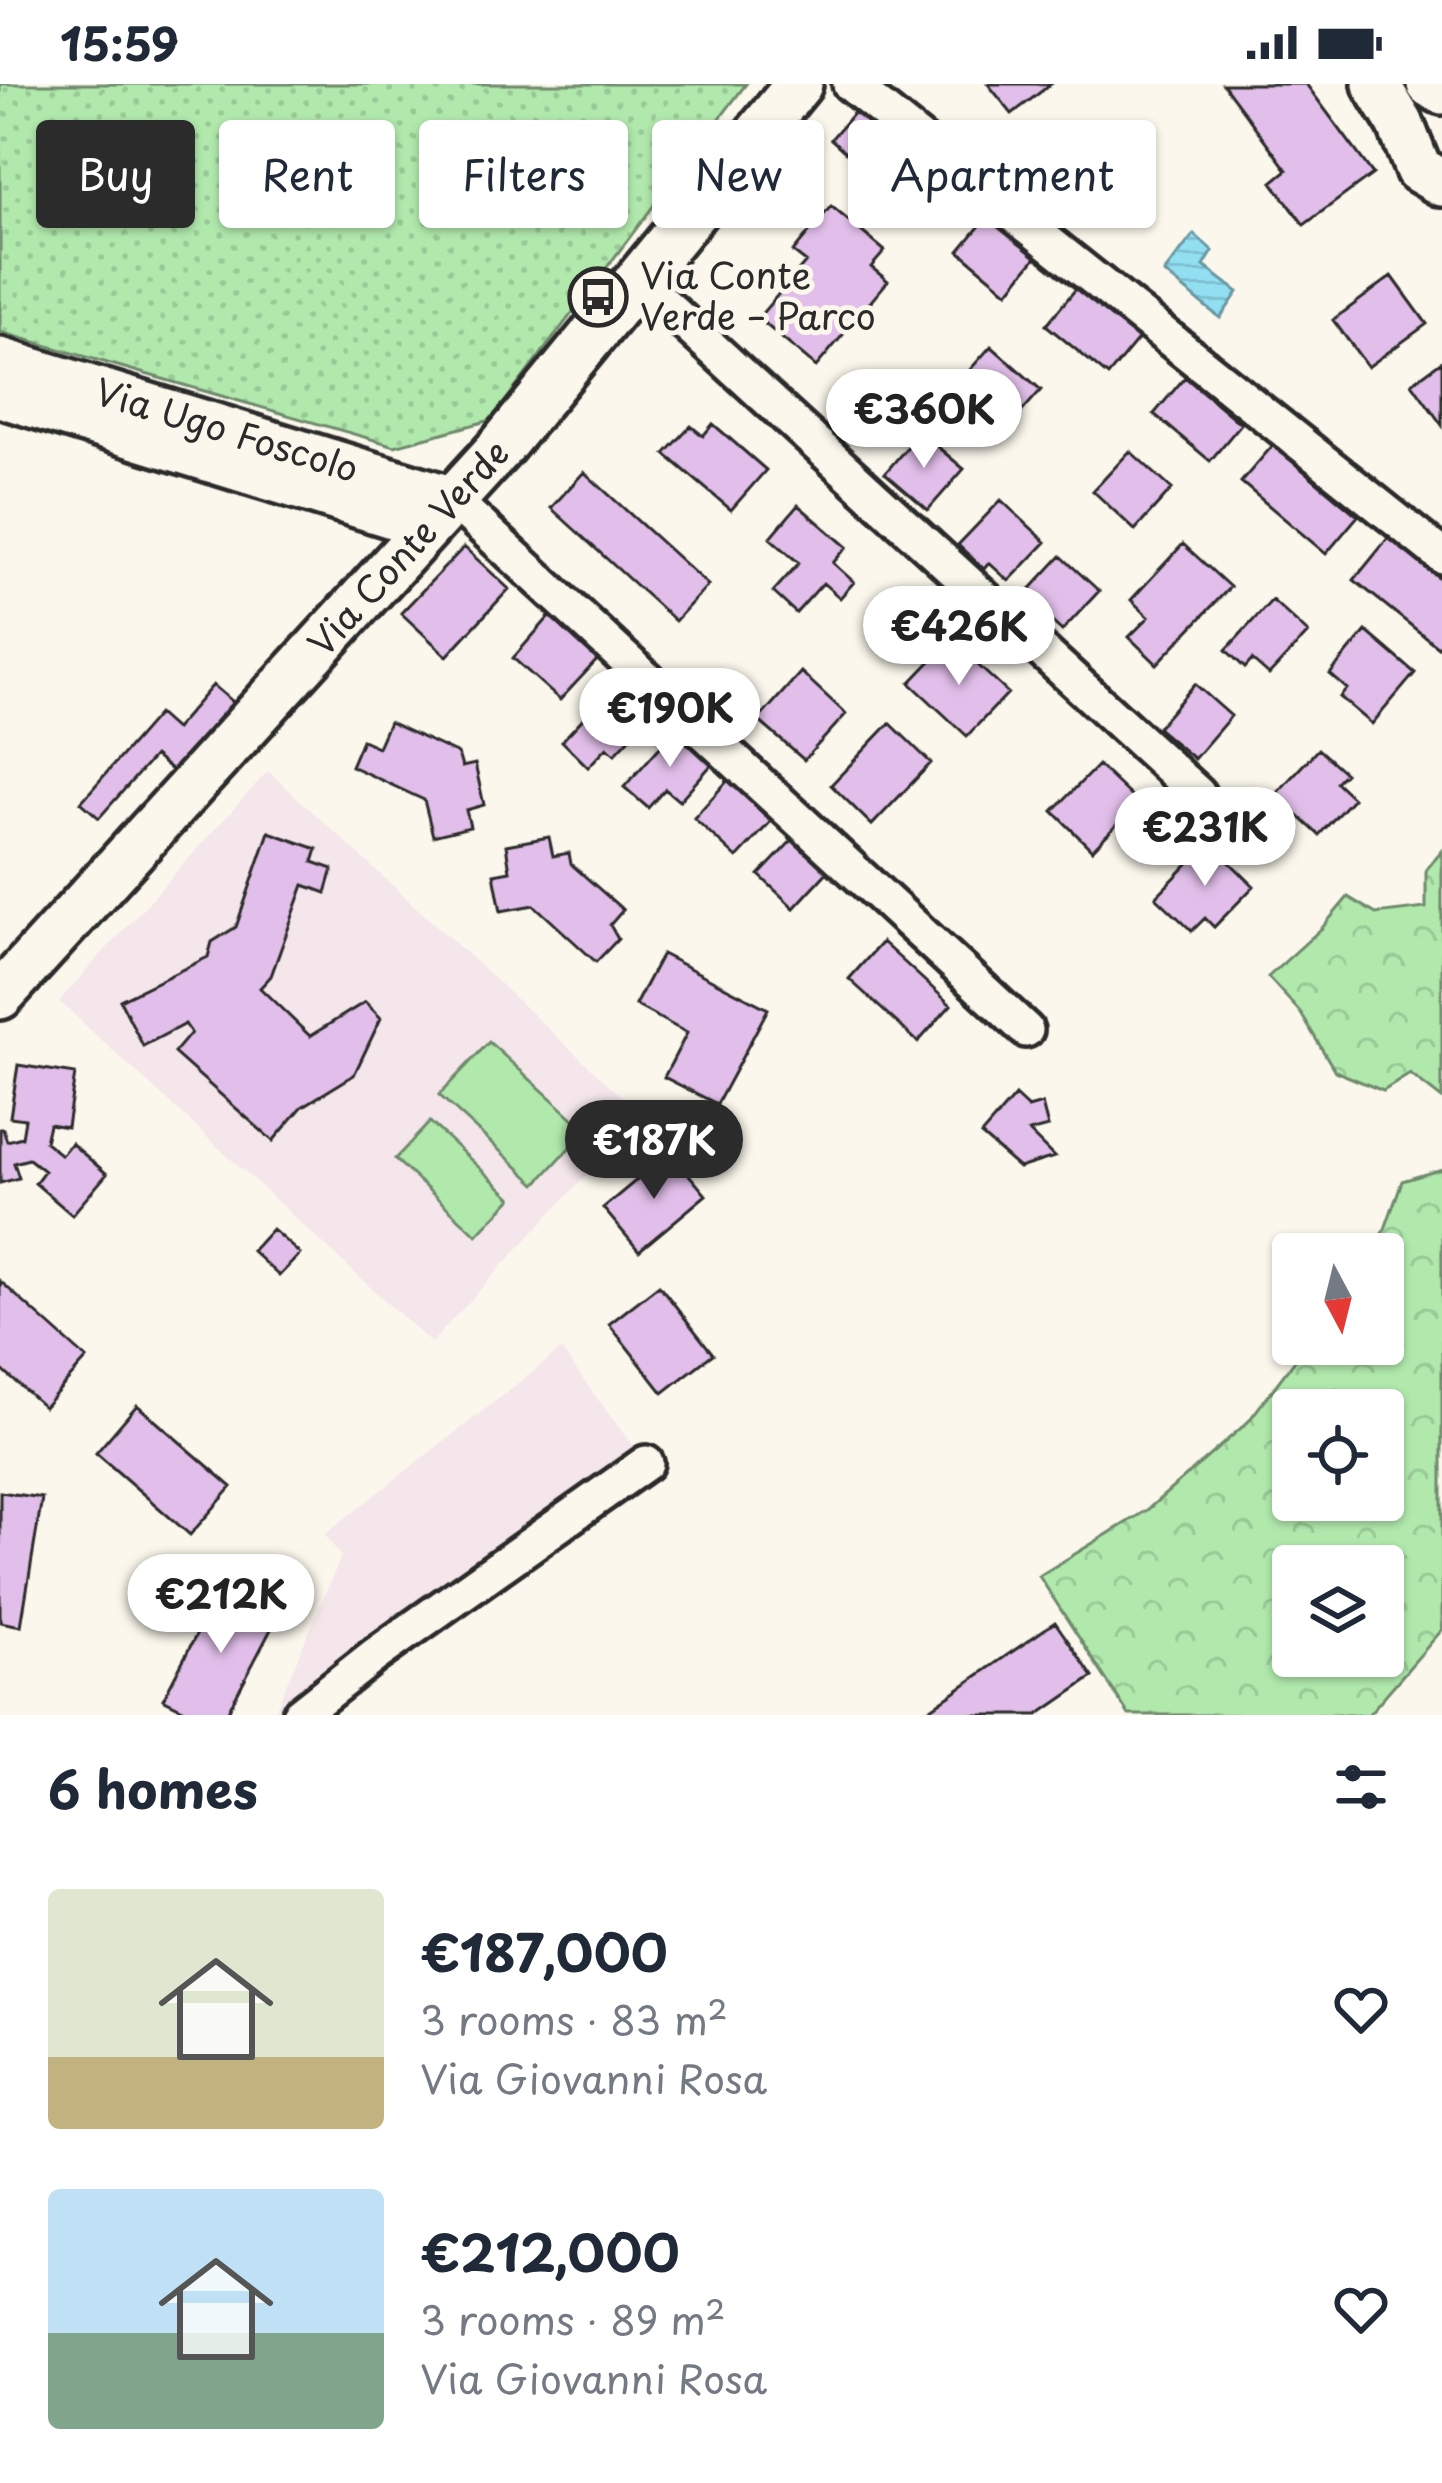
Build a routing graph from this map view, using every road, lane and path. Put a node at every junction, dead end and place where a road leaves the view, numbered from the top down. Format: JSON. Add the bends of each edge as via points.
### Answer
{"nodes":[{"id":1,"x":799,"y":84,"type":"edge"},
{"id":2,"x":850,"y":84,"type":"edge"},
{"id":3,"x":1376,"y":84,"type":"edge"},
{"id":4,"x":1430,"y":84,"type":"edge"},
{"id":5,"x":1442,"y":91,"type":"edge"},
{"id":6,"x":1442,"y":183,"type":"edge"},
{"id":7,"x":638,"y":281,"type":"junction"},
{"id":8,"x":0,"y":361,"type":"edge"},
{"id":9,"x":0,"y":394,"type":"edge"},
{"id":10,"x":441,"y":513,"type":"junction"},
{"id":11,"x":1442,"y":556,"type":"edge"},
{"id":12,"x":1198,"y":794,"type":"dead end"},
{"id":13,"x":0,"y":996,"type":"edge"},
{"id":14,"x":1025,"y":1030,"type":"dead end"},
{"id":15,"x":646,"y":1463,"type":"dead end"},
{"id":16,"x":299,"y":1715,"type":"edge"}],
"edges":[{"from":1,"to":7,"type":"street","name":"Via Conte Verde"},
{"from":2,"to":11,"type":"street"},
{"from":3,"to":6,"type":"street","via":[[1418,169]]},
{"from":4,"to":5,"type":"street"},
{"from":7,"to":10,"type":"street","name":"Via Conte Verde"},
{"from":7,"to":12,"type":"street"},
{"from":8,"to":10,"type":"street","name":"Via Ugo Foscolo"},
{"from":9,"to":10,"type":"street","name":"Via Ugo Foscolo"},
{"from":10,"to":13,"type":"street","name":"Via Conte Verde"},
{"from":10,"to":14,"type":"street"},
{"from":15,"to":16,"type":"street"}]}
